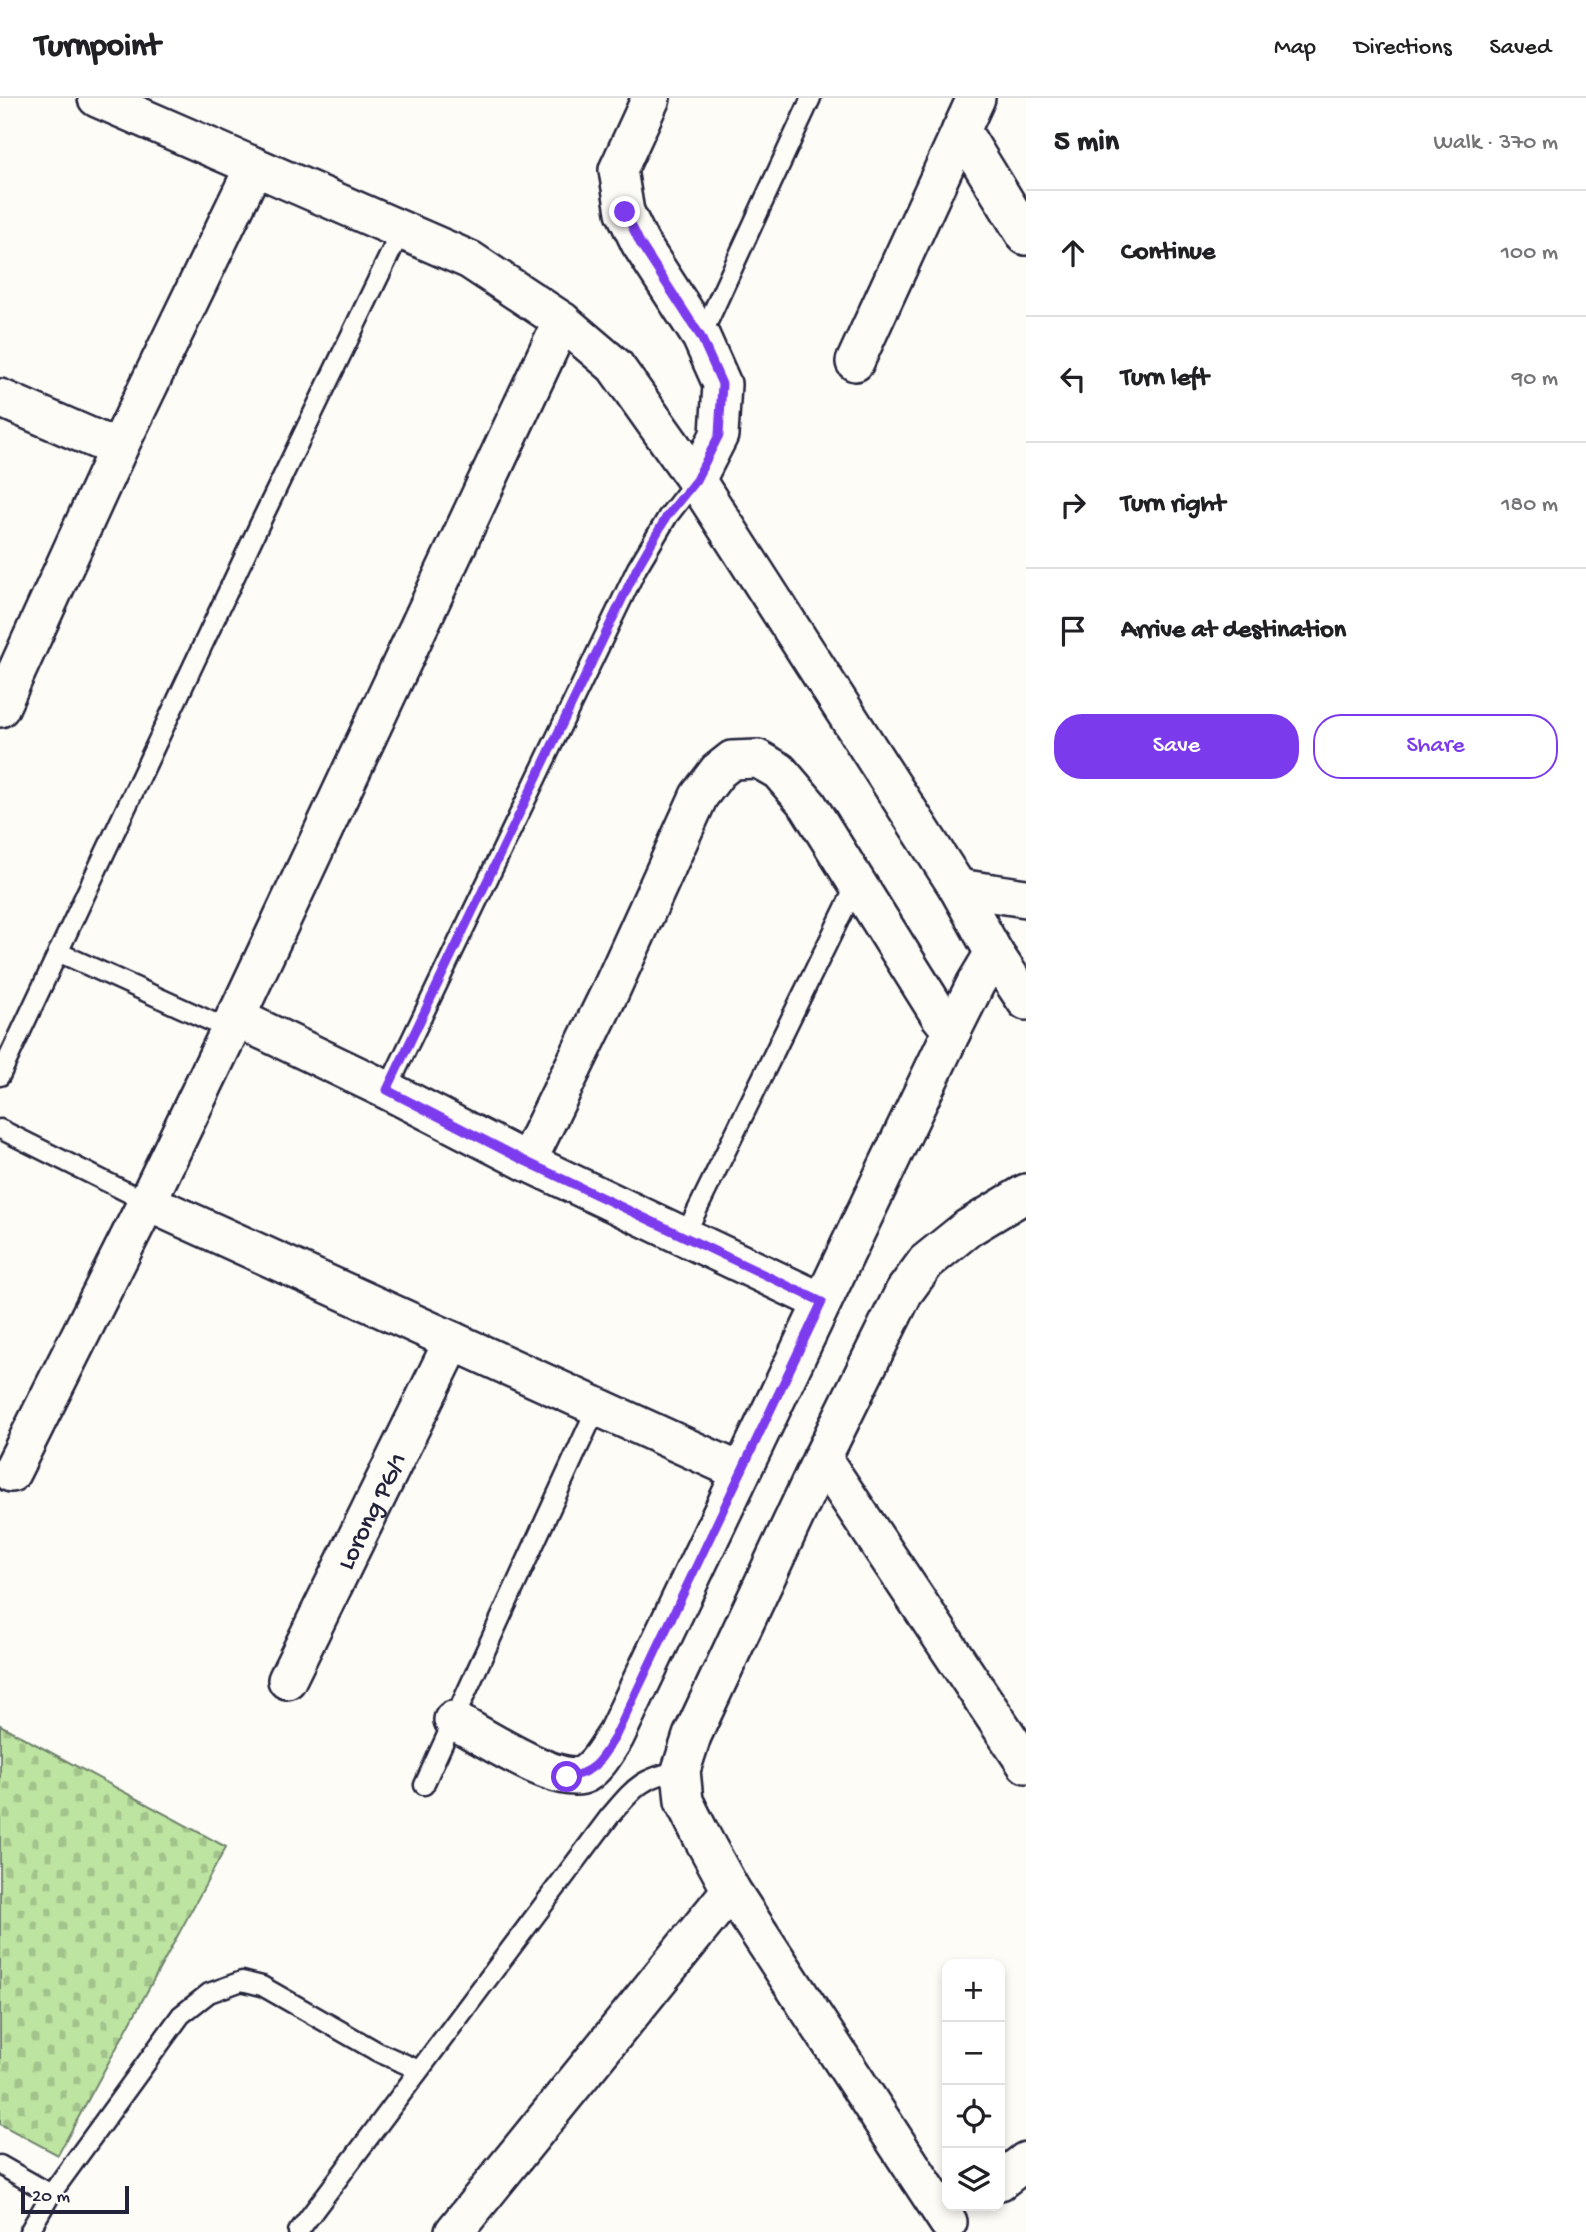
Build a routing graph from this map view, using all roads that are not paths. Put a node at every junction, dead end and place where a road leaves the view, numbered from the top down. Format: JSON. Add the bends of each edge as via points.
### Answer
{"nodes":[{"id":1,"x":96,"y":98,"type":"edge"},
{"id":2,"x":650,"y":98,"type":"edge"},
{"id":3,"x":811,"y":98,"type":"edge"},
{"id":4,"x":968,"y":114,"type":"edge"},
{"id":5,"x":254,"y":167,"type":"junction"},
{"id":6,"x":401,"y":231,"type":"junction"},
{"id":7,"x":1026,"y":236,"type":"edge"},
{"id":8,"x":562,"y":321,"type":"junction"},
{"id":9,"x":701,"y":337,"type":"junction"},
{"id":10,"x":855,"y":362,"type":"dead end"},
{"id":11,"x":0,"y":398,"type":"edge"},
{"id":12,"x":118,"y":449,"type":"junction"},
{"id":13,"x":696,"y":480,"type":"junction"},
{"id":14,"x":0,"y":708,"type":"edge"},
{"id":15,"x":857,"y":883,"type":"junction"},
{"id":16,"x":958,"y":888,"type":"junction"},
{"id":17,"x":1026,"y":898,"type":"edge"},
{"id":18,"x":58,"y":953,"type":"junction"},
{"id":19,"x":994,"y":953,"type":"junction"},
{"id":20,"x":1026,"y":1001,"type":"edge"},
{"id":21,"x":232,"y":1023,"type":"junction"},
{"id":22,"x":952,"y":1031,"type":"junction"},
{"id":23,"x":0,"y":1076,"type":"edge"},
{"id":24,"x":387,"y":1090,"type":"junction"},
{"id":25,"x":0,"y":1129,"type":"edge"},
{"id":26,"x":527,"y":1162,"type":"junction"},
{"id":27,"x":1026,"y":1193,"type":"edge"},
{"id":28,"x":147,"y":1202,"type":"junction"},
{"id":29,"x":684,"y":1237,"type":"junction"},
{"id":30,"x":822,"y":1302,"type":"junction"},
{"id":31,"x":453,"y":1341,"type":"junction"},
{"id":32,"x":597,"y":1407,"type":"junction"},
{"id":33,"x":822,"y":1458,"type":"junction"},
{"id":34,"x":741,"y":1472,"type":"junction"},
{"id":35,"x":11,"y":1473,"type":"dead end"},
{"id":36,"x":287,"y":1680,"type":"dead end"},
{"id":37,"x":453,"y":1720,"type":"junction"},
{"id":38,"x":1026,"y":1764,"type":"edge"},
{"id":39,"x":681,"y":1770,"type":"junction"},
{"id":40,"x":425,"y":1785,"type":"dead end"},
{"id":41,"x":731,"y":1890,"type":"junction"},
{"id":42,"x":418,"y":2070,"type":"junction"},
{"id":43,"x":1026,"y":2161,"type":"edge"},
{"id":44,"x":0,"y":2165,"type":"edge"},
{"id":45,"x":1005,"y":2177,"type":"edge"},
{"id":46,"x":51,"y":2194,"type":"junction"},
{"id":47,"x":951,"y":2220,"type":"edge"},
{"id":48,"x":29,"y":2232,"type":"edge"},
{"id":49,"x":298,"y":2232,"type":"edge"},
{"id":50,"x":454,"y":2232,"type":"edge"}],
"edges":[{"from":1,"to":5,"type":"street"},
{"from":2,"to":9,"type":"street","via":[[618,170],[625,212]]},
{"from":3,"to":9,"type":"lane"},
{"from":4,"to":7,"type":"street"},
{"from":4,"to":10,"type":"street"},
{"from":5,"to":6,"type":"street"},
{"from":5,"to":12,"type":"street"},
{"from":6,"to":8,"type":"street","via":[[470,260]]},
{"from":6,"to":18,"type":"lane"},
{"from":8,"to":13,"type":"street","via":[[615,366]]},
{"from":8,"to":21,"type":"street"},
{"from":9,"to":13,"type":"street","via":[[722,384],[719,435]]},
{"from":11,"to":12,"type":"street"},
{"from":12,"to":14,"type":"street"},
{"from":13,"to":16,"type":"street"},
{"from":13,"to":24,"type":"lane","via":[[667,516],[637,568]]},
{"from":15,"to":22,"type":"street"},
{"from":15,"to":26,"type":"street","via":[[808,805],[779,771],[758,759],[732,760],[718,771],[699,796]]},
{"from":15,"to":29,"type":"lane"},
{"from":16,"to":17,"type":"street"},
{"from":16,"to":19,"type":"street"},
{"from":18,"to":21,"type":"lane"},
{"from":18,"to":23,"type":"lane"},
{"from":19,"to":20,"type":"street"},
{"from":19,"to":22,"type":"street"},
{"from":21,"to":24,"type":"street"},
{"from":21,"to":28,"type":"street"},
{"from":22,"to":30,"type":"street"},
{"from":24,"to":26,"type":"street"},
{"from":25,"to":28,"type":"lane"},
{"from":26,"to":29,"type":"street"},
{"from":27,"to":33,"type":"street","via":[[968,1228],[926,1262],[904,1292]]},
{"from":28,"to":31,"type":"street"},
{"from":28,"to":35,"type":"street"},
{"from":29,"to":30,"type":"street"},
{"from":30,"to":34,"type":"street"},
{"from":31,"to":32,"type":"street"},
{"from":31,"to":36,"type":"street","name":"Lorong PG/1"},
{"from":32,"to":34,"type":"street"},
{"from":32,"to":37,"type":"lane"},
{"from":33,"to":38,"type":"street"},
{"from":33,"to":39,"type":"street","via":[[692,1736]]},
{"from":34,"to":37,"type":"street","via":[[598,1764],[583,1775],[567,1777],[539,1767]]},
{"from":37,"to":40,"type":"lane"},
{"from":39,"to":41,"type":"street","via":[[684,1801]]},
{"from":39,"to":42,"type":"lane","via":[[654,1775],[610,1816]]},
{"from":41,"to":47,"type":"street"},
{"from":41,"to":50,"type":"street"},
{"from":42,"to":46,"type":"lane","via":[[262,1986],[242,1981],[209,1993],[181,2015]]},
{"from":42,"to":49,"type":"lane"},
{"from":43,"to":45,"type":"street"},
{"from":44,"to":46,"type":"lane"},
{"from":46,"to":48,"type":"lane"}]}
